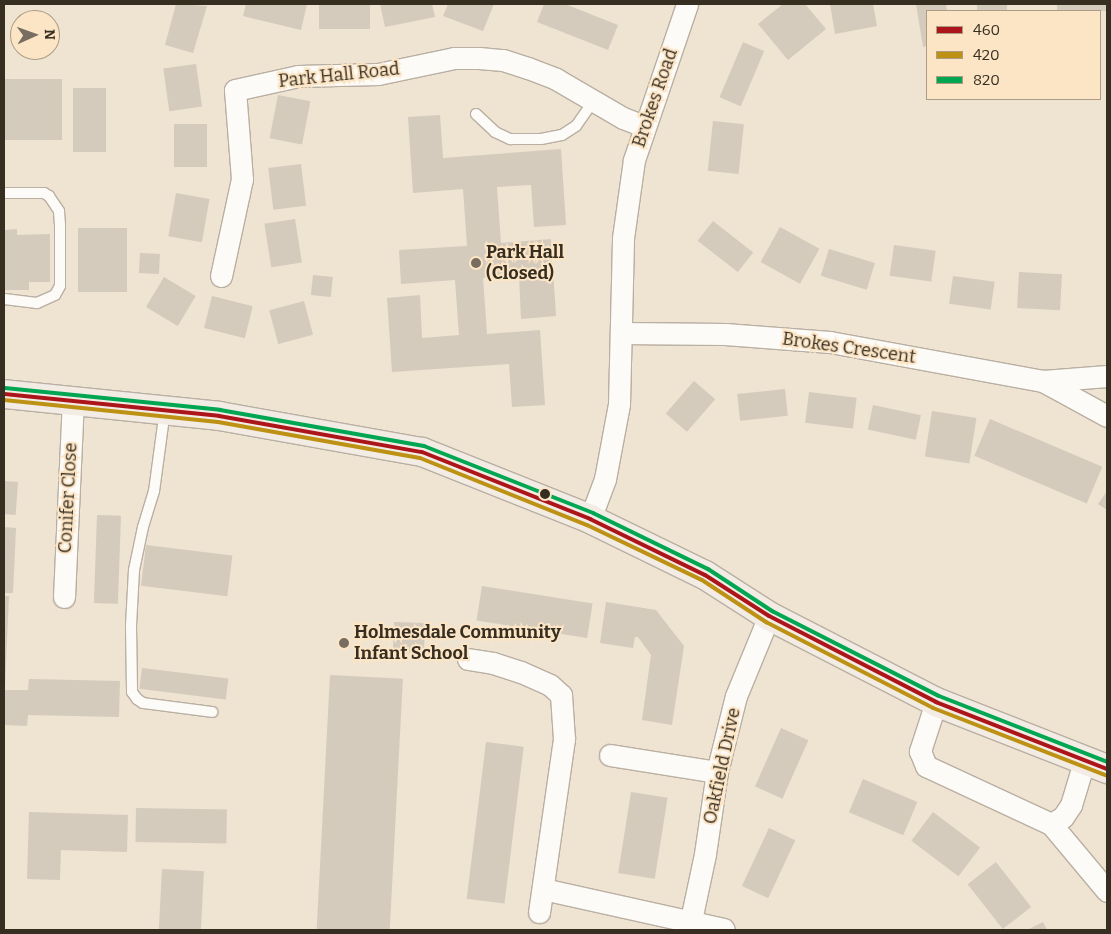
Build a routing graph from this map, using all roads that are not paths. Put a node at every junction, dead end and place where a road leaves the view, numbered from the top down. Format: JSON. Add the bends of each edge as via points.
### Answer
{"nodes":[{"id":1,"x":687,"y":4,"type":"edge"},
{"id":2,"x":593,"y":102,"type":"junction"},
{"id":3,"x":476,"y":114,"type":"dead end"},
{"id":4,"x":644,"y":126,"type":"junction"},
{"id":5,"x":4,"y":193,"type":"edge"},
{"id":6,"x":221,"y":276,"type":"dead end"},
{"id":7,"x":4,"y":299,"type":"edge"},
{"id":8,"x":622,"y":333,"type":"junction"},
{"id":9,"x":1107,"y":376,"type":"edge"},
{"id":10,"x":1043,"y":380,"type":"junction"},
{"id":11,"x":4,"y":394,"type":"edge"},
{"id":12,"x":73,"y":399,"type":"junction"},
{"id":13,"x":165,"y":410,"type":"junction"},
{"id":14,"x":1107,"y":416,"type":"edge"},
{"id":15,"x":590,"y":519,"type":"junction"},
{"id":16,"x":64,"y":597,"type":"dead end"},
{"id":17,"x":769,"y":616,"type":"junction"},
{"id":18,"x":468,"y":659,"type":"dead end"},
{"id":19,"x":936,"y":702,"type":"junction"},
{"id":20,"x":212,"y":712,"type":"dead end"},
{"id":21,"x":610,"y":755,"type":"dead end"},
{"id":22,"x":1096,"y":765,"type":"edge"},
{"id":23,"x":717,"y":772,"type":"junction"},
{"id":24,"x":1051,"y":824,"type":"junction"},
{"id":25,"x":543,"y":889,"type":"junction"},
{"id":26,"x":1107,"y":890,"type":"edge"},
{"id":27,"x":539,"y":912,"type":"dead end"},
{"id":28,"x":691,"y":920,"type":"junction"},
{"id":29,"x":725,"y":930,"type":"edge"}],
"edges":[{"from":1,"to":4,"type":"street","name":"Brokes Road"},
{"from":2,"to":3,"type":"lane","via":[[576,126],[562,135],[541,139],[510,139],[496,132]]},
{"from":2,"to":4,"type":"street","name":"Park Hall Road"},
{"from":2,"to":6,"type":"street","name":"Park Hall Road","via":[[556,79],[528,68],[503,60],[479,58],[437,61],[378,74],[298,76],[235,90],[242,178]]},
{"from":4,"to":8,"type":"street","name":"Brokes Road","via":[[634,160],[623,238]]},
{"from":5,"to":7,"type":"lane","via":[[44,193],[59,211],[60,225],[60,286],[55,295],[37,303]]},
{"from":8,"to":10,"type":"street","name":"Brokes Crescent","via":[[725,334],[830,342]]},
{"from":8,"to":15,"type":"street","name":"Brokes Road","via":[[619,404],[612,448]]},
{"from":9,"to":10,"type":"street","name":"Brokes Crescent"},
{"from":10,"to":14,"type":"street","name":"Brokes Crescent"},
{"from":11,"to":12,"type":"main road"},
{"from":12,"to":13,"type":"main road"},
{"from":12,"to":16,"type":"street","name":"Conifer Close"},
{"from":13,"to":15,"type":"main road","via":[[219,416],[422,452]]},
{"from":13,"to":20,"type":"lane","via":[[154,491],[134,570],[132,692],[143,702]]},
{"from":15,"to":17,"type":"main road","via":[[705,575]]},
{"from":17,"to":19,"type":"main road"},
{"from":17,"to":23,"type":"street","name":"Oakfield Drive","via":[[736,696]]},
{"from":18,"to":25,"type":"street","via":[[521,672],[550,685],[561,695],[564,739]]},
{"from":19,"to":22,"type":"main road"},
{"from":19,"to":24,"type":"street","via":[[920,751],[926,766]]},
{"from":21,"to":23,"type":"street"},
{"from":22,"to":24,"type":"street","via":[[1064,817]]},
{"from":23,"to":28,"type":"street","name":"Oakfield Drive"},
{"from":24,"to":26,"type":"street"},
{"from":25,"to":27,"type":"street"},
{"from":25,"to":28,"type":"street","via":[[609,906]]},
{"from":28,"to":29,"type":"street"}]}
